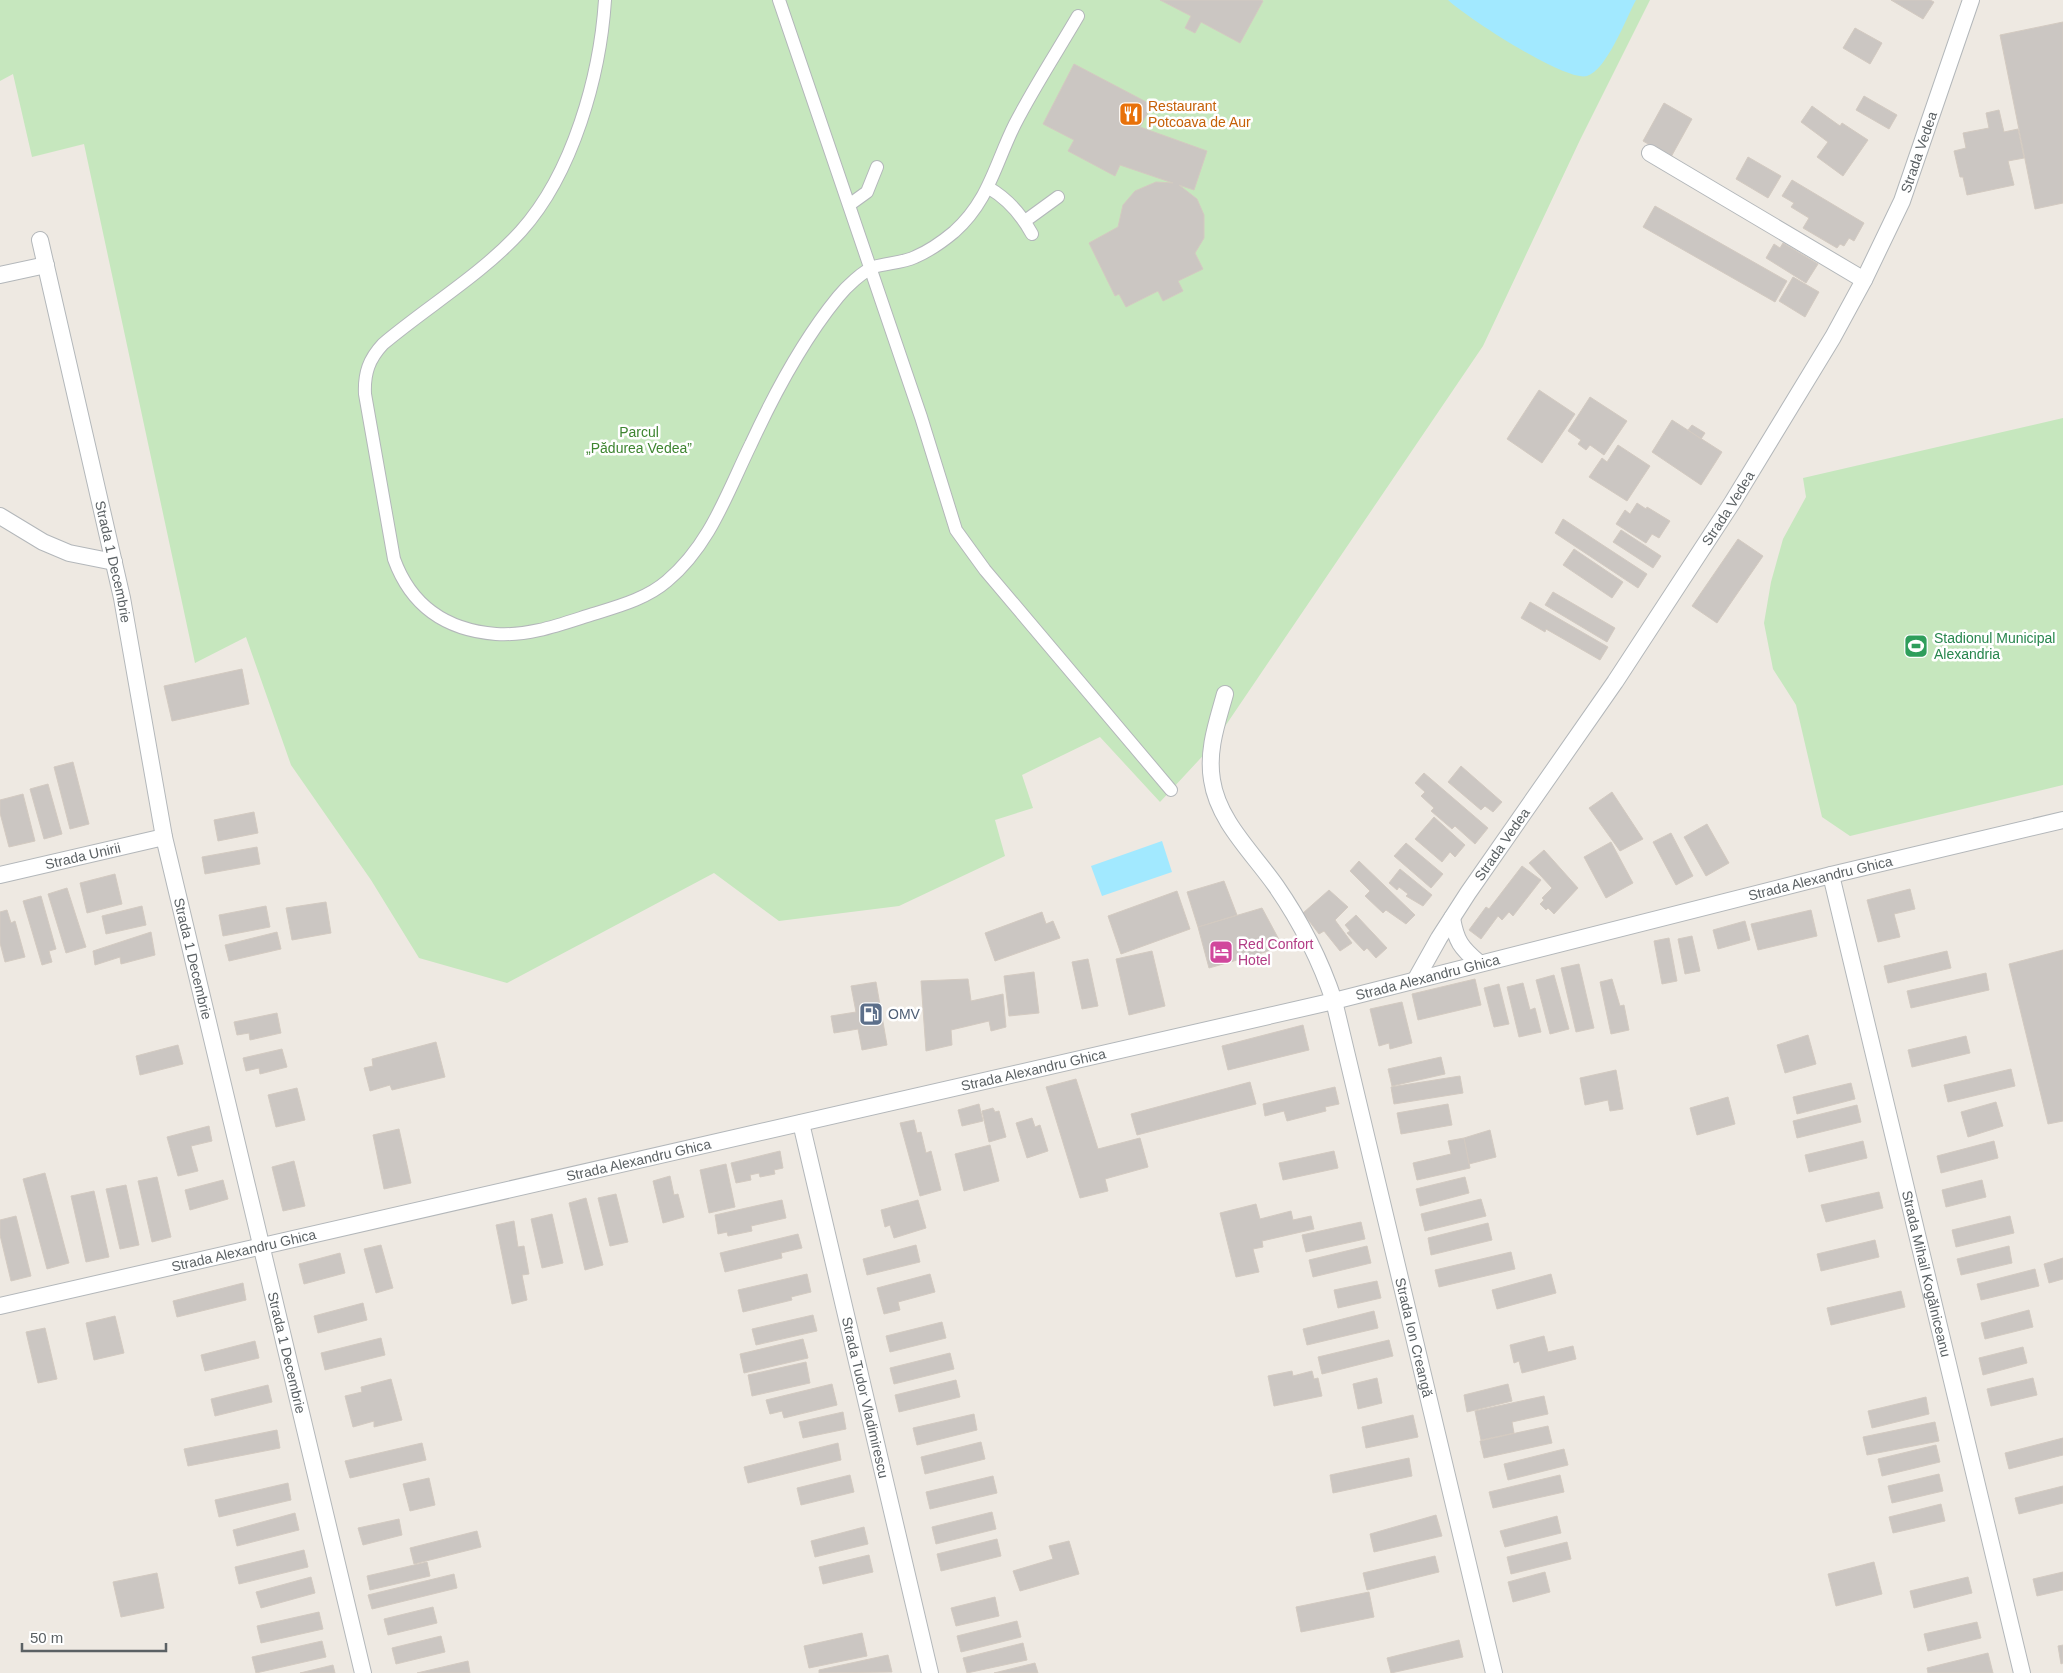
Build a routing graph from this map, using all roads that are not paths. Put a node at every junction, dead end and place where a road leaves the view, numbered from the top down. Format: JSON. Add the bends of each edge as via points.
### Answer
{"nodes":[{"id":1,"x":605,"y":0,"type":"edge"},
{"id":2,"x":779,"y":0,"type":"edge"},
{"id":3,"x":1971,"y":0,"type":"edge"},
{"id":4,"x":1078,"y":16,"type":"dead end"},
{"id":5,"x":1650,"y":153,"type":"dead end"},
{"id":6,"x":877,"y":167,"type":"dead end"},
{"id":7,"x":989,"y":188,"type":"junction"},
{"id":8,"x":1058,"y":197,"type":"dead end"},
{"id":9,"x":849,"y":206,"type":"junction"},
{"id":10,"x":1025,"y":221,"type":"junction"},
{"id":11,"x":1032,"y":234,"type":"dead end"},
{"id":12,"x":40,"y":240,"type":"dead end"},
{"id":13,"x":46,"y":264,"type":"junction"},
{"id":14,"x":870,"y":268,"type":"junction"},
{"id":15,"x":0,"y":275,"type":"edge"},
{"id":16,"x":1864,"y":280,"type":"junction"},
{"id":17,"x":0,"y":516,"type":"edge"},
{"id":18,"x":114,"y":562,"type":"junction"},
{"id":19,"x":1224,"y":694,"type":"dead end"},
{"id":20,"x":1171,"y":790,"type":"dead end"},
{"id":21,"x":2063,"y":820,"type":"edge"},
{"id":22,"x":164,"y":837,"type":"junction"},
{"id":23,"x":0,"y":875,"type":"edge"},
{"id":24,"x":1831,"y":875,"type":"junction"},
{"id":25,"x":1452,"y":918,"type":"junction"},
{"id":26,"x":1479,"y":963,"type":"junction"},
{"id":27,"x":1416,"y":979,"type":"junction"},
{"id":28,"x":1334,"y":1001,"type":"junction"},
{"id":29,"x":801,"y":1123,"type":"junction"},
{"id":30,"x":263,"y":1244,"type":"junction"},
{"id":31,"x":0,"y":1306,"type":"edge"},
{"id":32,"x":363,"y":1673,"type":"edge"},
{"id":33,"x":930,"y":1673,"type":"edge"},
{"id":34,"x":1494,"y":1673,"type":"edge"},
{"id":35,"x":2022,"y":1673,"type":"edge"}],
"edges":[{"from":1,"to":14,"type":"street","via":[[594,75],[576,132],[551,191],[521,231],[486,263],[383,344],[368,366],[365,394],[394,559],[401,579],[413,596],[430,612],[452,624],[477,632],[512,635],[538,632],[632,602],[665,583],[686,564],[704,539],[782,381],[804,344],[840,294]]},
{"from":2,"to":9,"type":"street"},
{"from":3,"to":16,"type":"street","name":"Strada Vedea","via":[[1902,201]]},
{"from":4,"to":7,"type":"street","via":[[1015,125]]},
{"from":5,"to":16,"type":"street"},
{"from":6,"to":9,"type":"street","via":[[867,192]]},
{"from":7,"to":10,"type":"street","via":[[1003,196]]},
{"from":7,"to":14,"type":"street","via":[[965,221],[935,246],[912,258]]},
{"from":8,"to":10,"type":"street"},
{"from":9,"to":14,"type":"street"},
{"from":10,"to":11,"type":"street"},
{"from":12,"to":13,"type":"street","name":"Strada 1 Decembrie"},
{"from":13,"to":15,"type":"street"},
{"from":13,"to":18,"type":"street","name":"Strada 1 Decembrie"},
{"from":14,"to":20,"type":"street","via":[[956,530],[985,570]]},
{"from":16,"to":25,"type":"street","name":"Strada Vedea","via":[[1732,503],[1615,682]]},
{"from":17,"to":18,"type":"street","via":[[43,542],[69,553]]},
{"from":18,"to":22,"type":"street","name":"Strada 1 Decembrie"},
{"from":19,"to":28,"type":"street","name":"Strada Ion Creangă","via":[[1211,746],[1210,769],[1217,799],[1303,928],[1322,966]]},
{"from":21,"to":24,"type":"street","name":"Strada Alexandru Ghica"},
{"from":22,"to":23,"type":"street","name":"Strada Unirii"},
{"from":22,"to":30,"type":"street","name":"Strada 1 Decembrie"},
{"from":24,"to":26,"type":"street","name":"Strada Alexandru Ghica"},
{"from":24,"to":35,"type":"street","name":"Strada Mihail Kogălniceanu"},
{"from":25,"to":26,"type":"street","via":[[1456,937],[1465,951]]},
{"from":25,"to":27,"type":"street","name":"Strada Vedea"},
{"from":26,"to":27,"type":"street","name":"Strada Alexandru Ghica"},
{"from":27,"to":28,"type":"street","name":"Strada Alexandru Ghica"},
{"from":28,"to":29,"type":"street","name":"Strada Alexandru Ghica"},
{"from":28,"to":34,"type":"street","name":"Strada Ion Creangă"},
{"from":29,"to":30,"type":"street","name":"Strada Alexandru Ghica"},
{"from":29,"to":33,"type":"street","name":"Strada Tudor Vladimirescu"},
{"from":30,"to":31,"type":"street","name":"Strada Alexandru Ghica"},
{"from":30,"to":32,"type":"street","name":"Strada 1 Decembrie"}]}
